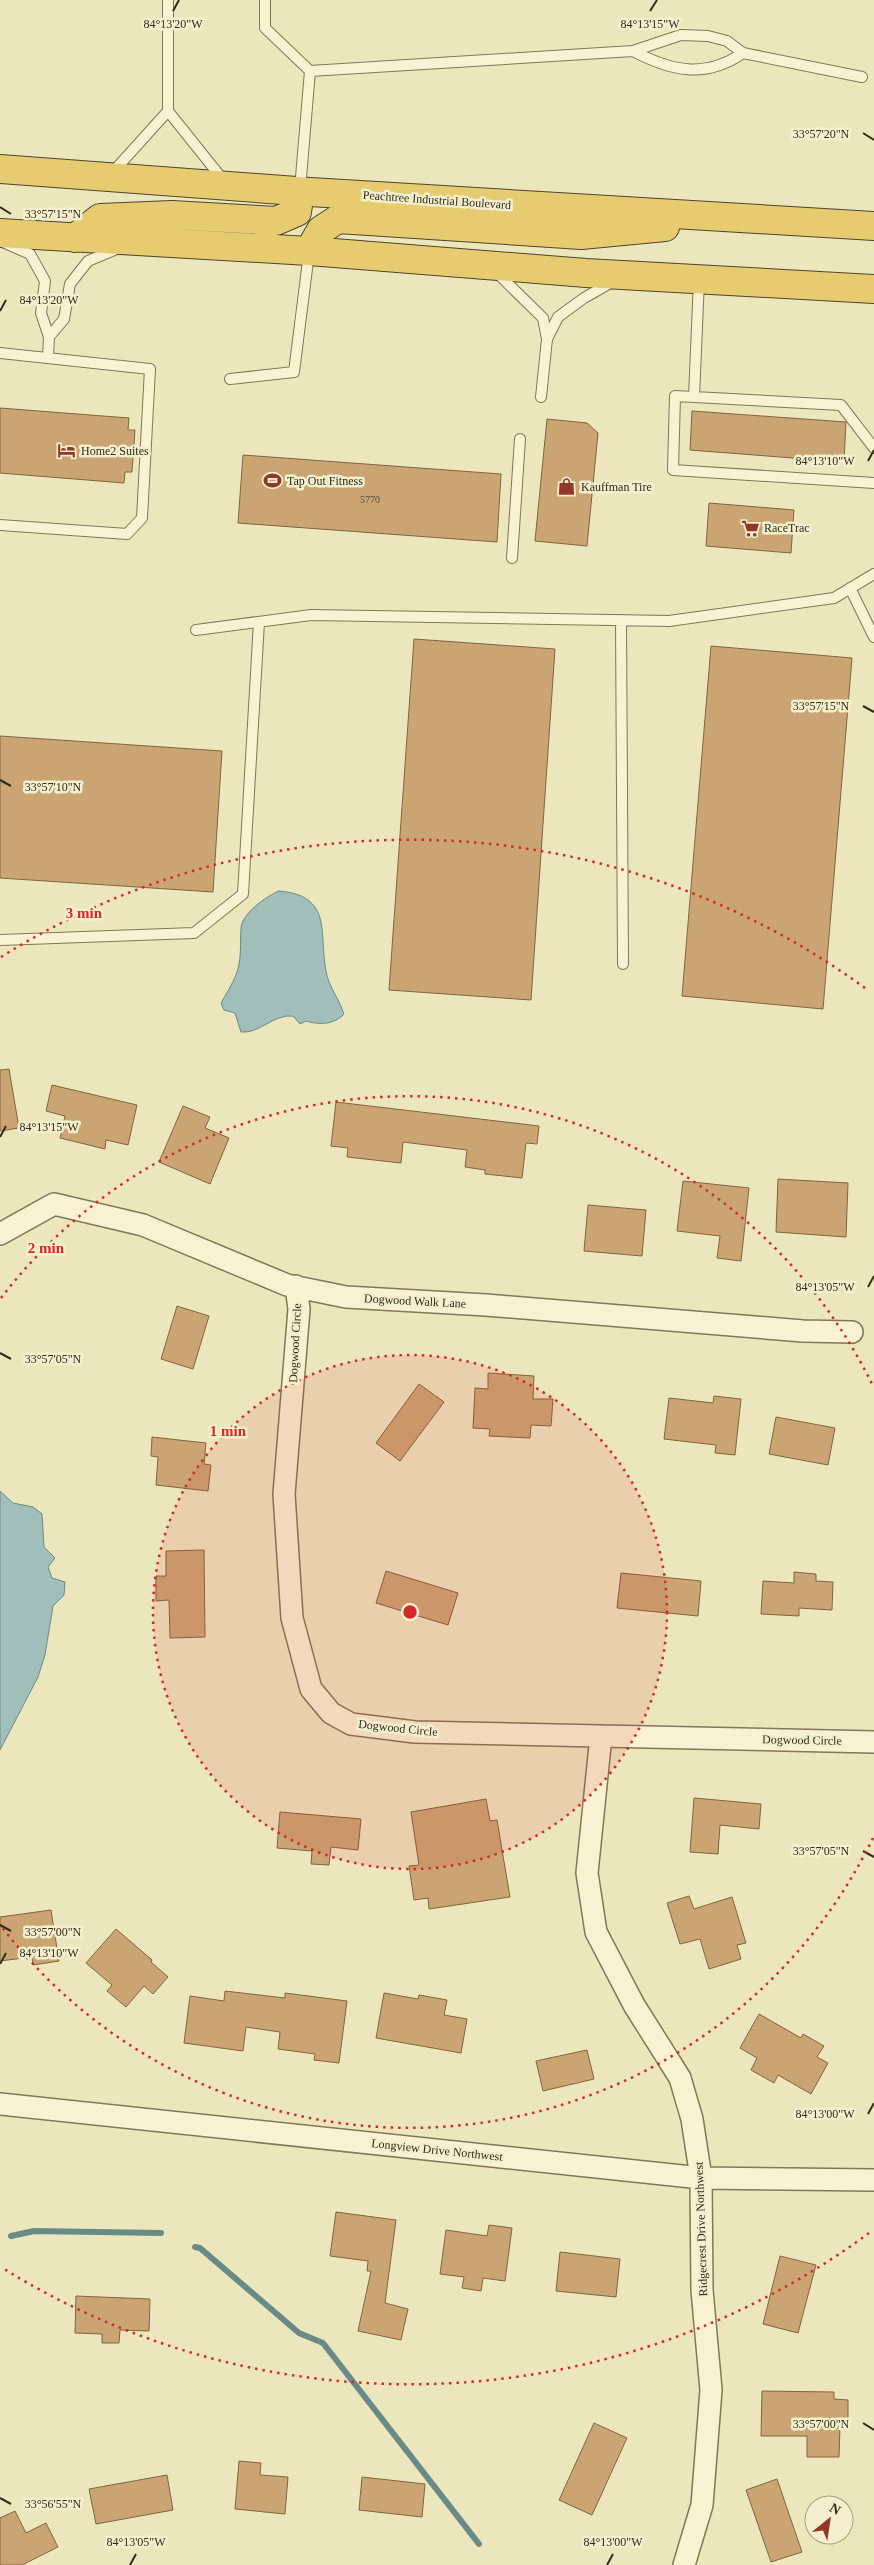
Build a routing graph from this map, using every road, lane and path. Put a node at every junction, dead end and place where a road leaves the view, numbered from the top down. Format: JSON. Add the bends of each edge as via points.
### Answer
{"nodes":[{"id":1,"x":168,"y":0,"type":"edge"},
{"id":2,"x":265,"y":0,"type":"edge"},
{"id":3,"x":632,"y":52,"type":"junction"},
{"id":4,"x":744,"y":53,"type":"junction"},
{"id":5,"x":310,"y":71,"type":"junction"},
{"id":6,"x":862,"y":76,"type":"dead end"},
{"id":7,"x":168,"y":111,"type":"junction"},
{"id":8,"x":0,"y":169,"type":"edge"},
{"id":9,"x":108,"y":177,"type":"junction"},
{"id":10,"x":228,"y":186,"type":"junction"},
{"id":11,"x":300,"y":191,"type":"junction"},
{"id":12,"x":676,"y":215,"type":"junction"},
{"id":13,"x":874,"y":226,"type":"edge"},
{"id":14,"x":0,"y":234,"type":"edge"},
{"id":15,"x":75,"y":238,"type":"junction"},
{"id":16,"x":0,"y":240,"type":"edge"},
{"id":17,"x":133,"y":242,"type":"junction"},
{"id":18,"x":309,"y":252,"type":"junction"},
{"id":19,"x":489,"y":265,"type":"junction"},
{"id":20,"x":624,"y":275,"type":"junction"},
{"id":21,"x":699,"y":279,"type":"junction"},
{"id":22,"x":874,"y":289,"type":"edge"},
{"id":23,"x":49,"y":337,"type":"junction"},
{"id":24,"x":547,"y":339,"type":"junction"},
{"id":25,"x":0,"y":353,"type":"edge"},
{"id":26,"x":48,"y":357,"type":"junction"},
{"id":27,"x":230,"y":379,"type":"dead end"},
{"id":28,"x":541,"y":397,"type":"dead end"},
{"id":29,"x":694,"y":397,"type":"junction"},
{"id":30,"x":520,"y":439,"type":"dead end"},
{"id":31,"x":874,"y":448,"type":"edge"},
{"id":32,"x":874,"y":483,"type":"edge"},
{"id":33,"x":0,"y":525,"type":"edge"},
{"id":34,"x":512,"y":558,"type":"dead end"},
{"id":35,"x":874,"y":574,"type":"edge"},
{"id":36,"x":850,"y":588,"type":"junction"},
{"id":37,"x":621,"y":620,"type":"junction"},
{"id":38,"x":259,"y":622,"type":"junction"},
{"id":39,"x":196,"y":630,"type":"dead end"},
{"id":40,"x":874,"y":637,"type":"edge"},
{"id":41,"x":0,"y":940,"type":"edge"},
{"id":42,"x":623,"y":964,"type":"dead end"},
{"id":43,"x":0,"y":1234,"type":"edge"},
{"id":44,"x":296,"y":1286,"type":"junction"},
{"id":45,"x":852,"y":1332,"type":"dead end"},
{"id":46,"x":601,"y":1736,"type":"junction"},
{"id":47,"x":874,"y":1742,"type":"edge"},
{"id":48,"x":0,"y":2104,"type":"edge"},
{"id":49,"x":701,"y":2178,"type":"junction"},
{"id":50,"x":874,"y":2180,"type":"edge"},
{"id":51,"x":684,"y":2565,"type":"edge"}],
"edges":[{"from":1,"to":7,"type":"lane"},
{"from":2,"to":5,"type":"lane","via":[[265,28]]},
{"from":3,"to":4,"type":"lane","via":[[681,35],[708,36],[727,41]]},
{"from":3,"to":4,"type":"lane","via":[[660,66],[684,69],[728,64]]},
{"from":3,"to":5,"type":"lane"},
{"from":4,"to":6,"type":"lane"},
{"from":5,"to":11,"type":"lane"},
{"from":7,"to":9,"type":"lane"},
{"from":7,"to":10,"type":"lane"},
{"from":8,"to":9,"type":"highway","name":"Peachtree Industrial Boulevard"},
{"from":9,"to":10,"type":"highway","name":"Peachtree Industrial Boulevard"},
{"from":10,"to":11,"type":"highway","name":"Peachtree Industrial Boulevard"},
{"from":11,"to":12,"type":"highway","name":"Peachtree Industrial Boulevard"},
{"from":11,"to":15,"type":"highway","via":[[298,212],[276,221],[172,215],[100,218]]},
{"from":12,"to":13,"type":"highway","name":"Peachtree Industrial Boulevard"},
{"from":12,"to":18,"type":"highway","via":[[664,228],[581,235],[338,219],[321,230]]},
{"from":14,"to":15,"type":"highway"},
{"from":15,"to":17,"type":"highway"},
{"from":16,"to":23,"type":"lane","via":[[30,254],[45,281],[40,313]]},
{"from":17,"to":18,"type":"highway"},
{"from":17,"to":23,"type":"lane","via":[[88,261],[70,284],[64,319]]},
{"from":18,"to":19,"type":"highway"},
{"from":18,"to":27,"type":"lane","via":[[294,372]]},
{"from":19,"to":20,"type":"highway"},
{"from":19,"to":24,"type":"lane","via":[[543,318]]},
{"from":20,"to":21,"type":"highway"},
{"from":20,"to":24,"type":"lane","via":[[558,317]]},
{"from":21,"to":22,"type":"highway"},
{"from":21,"to":29,"type":"lane"},
{"from":23,"to":26,"type":"lane"},
{"from":24,"to":28,"type":"lane"},
{"from":25,"to":26,"type":"lane"},
{"from":26,"to":33,"type":"lane","via":[[150,369],[142,518],[127,534]]},
{"from":29,"to":31,"type":"lane","via":[[841,405]]},
{"from":29,"to":32,"type":"lane","via":[[675,396],[673,470]]},
{"from":30,"to":34,"type":"lane"},
{"from":35,"to":36,"type":"lane"},
{"from":36,"to":37,"type":"lane","via":[[834,598],[814,601],[669,621]]},
{"from":36,"to":40,"type":"lane"},
{"from":37,"to":38,"type":"lane","via":[[311,615]]},
{"from":37,"to":42,"type":"lane"},
{"from":38,"to":39,"type":"lane"},
{"from":38,"to":41,"type":"lane","via":[[243,894],[194,933]]},
{"from":43,"to":44,"type":"street","name":"Dogwood Walk Lane","via":[[54,1204],[143,1225]]},
{"from":44,"to":45,"type":"street","name":"Dogwood Walk Lane","via":[[346,1297]]},
{"from":44,"to":46,"type":"street","name":"Dogwood Circle","via":[[299,1309],[284,1494],[292,1618],[311,1689],[331,1713],[351,1724],[415,1732]]},
{"from":46,"to":47,"type":"street","name":"Dogwood Circle"},
{"from":46,"to":49,"type":"street","name":"Ridgecrest Drive Northwest","via":[[587,1872],[596,1932],[634,2005],[680,2078],[692,2119]]},
{"from":48,"to":49,"type":"street","name":"Longview Drive Northwest"},
{"from":49,"to":50,"type":"street","name":"Longview Drive Northwest"},
{"from":49,"to":51,"type":"street","name":"Ridgecrest Drive Northwest","via":[[702,2290],[711,2390],[702,2505]]}]}
